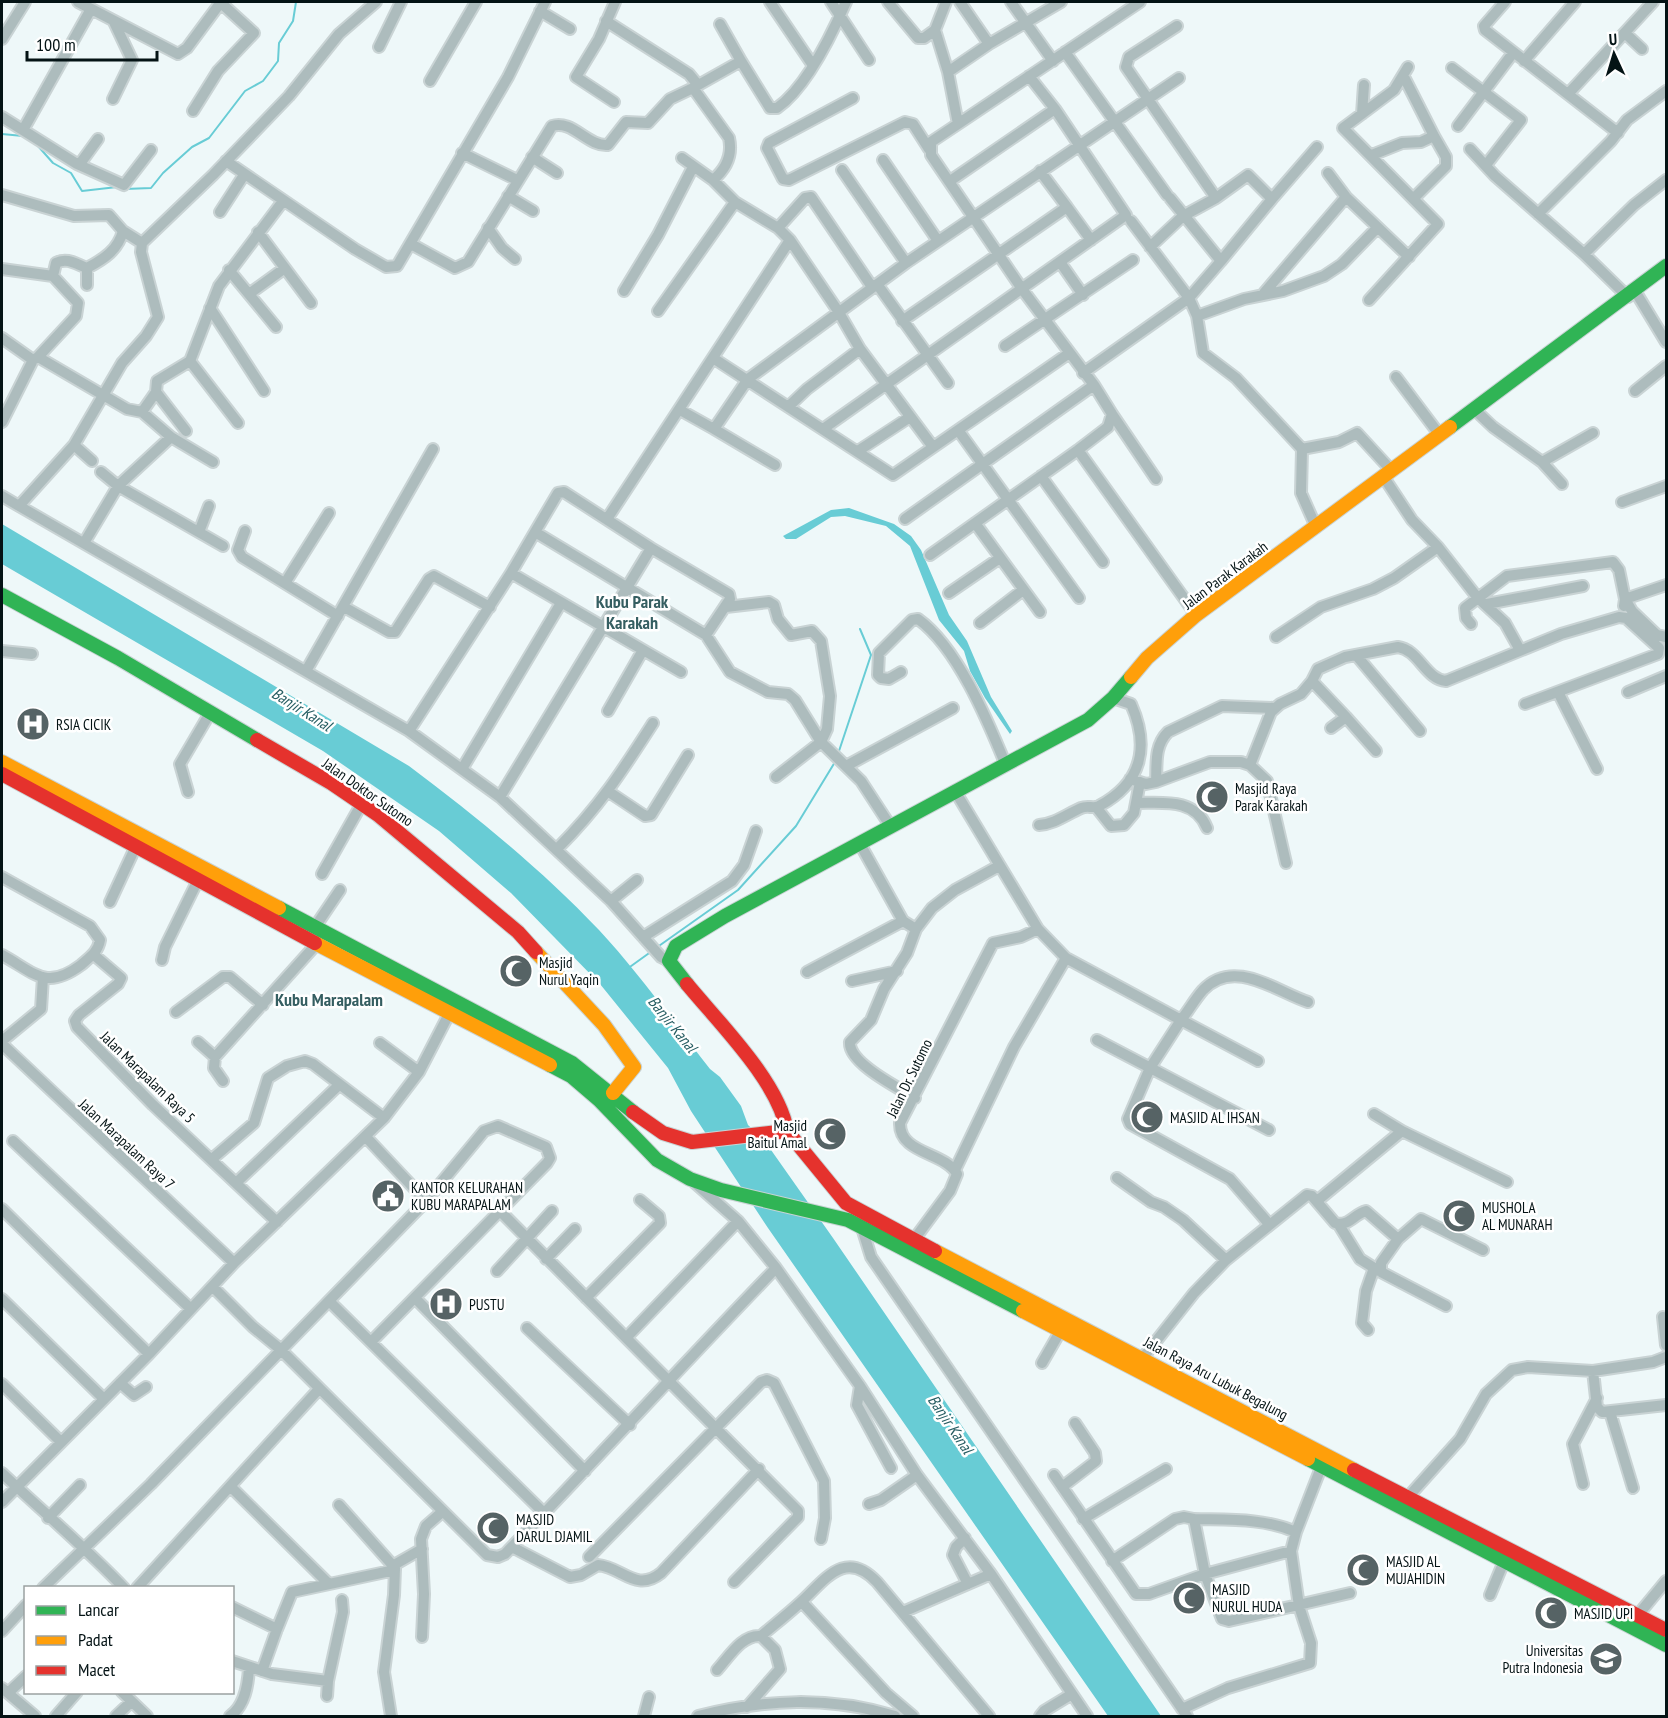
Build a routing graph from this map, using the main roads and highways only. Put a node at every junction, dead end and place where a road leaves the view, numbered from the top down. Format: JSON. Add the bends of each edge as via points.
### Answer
{"nodes":[{"id":1,"x":1666,"y":266,"type":"edge"},
{"id":2,"x":2,"y":595,"type":"edge"},
{"id":3,"x":2,"y":762,"type":"edge"},
{"id":4,"x":2,"y":774,"type":"edge"},
{"id":5,"x":201,"y":874,"type":"junction"},
{"id":6,"x":320,"y":935,"type":"junction"},
{"id":7,"x":542,"y":1053,"type":"junction"},
{"id":8,"x":613,"y":1093,"type":"junction"},
{"id":9,"x":780,"y":1131,"type":"junction"},
{"id":10,"x":1078,"y":1332,"type":"junction"},
{"id":11,"x":1216,"y":1405,"type":"junction"},
{"id":12,"x":1575,"y":1588,"type":"junction"},
{"id":13,"x":1666,"y":1630,"type":"edge"},
{"id":14,"x":1666,"y":1645,"type":"edge"}],
"edges":[{"from":1,"to":9,"type":"main road","name":"Jalan Parak Karakah","via":[[1196,615],[1147,658],[1088,720],[676,946],[665,959],[764,1079],[784,1113]]},
{"from":2,"to":8,"type":"main road","name":"Jalan Doktor Sutomo","via":[[118,658],[331,783],[378,815],[518,932],[604,1025],[634,1067]]},
{"from":3,"to":5,"type":"main road"},
{"from":4,"to":5,"type":"main road","via":[[136,846]]},
{"from":5,"to":6,"type":"main road"},
{"from":6,"to":7,"type":"main road"},
{"from":6,"to":7,"type":"main road","via":[[449,1014]]},
{"from":7,"to":8,"type":"main road","via":[[594,1077]]},
{"from":7,"to":10,"type":"main road","name":"Jalan Raya Aru Lubuk Begalung","via":[[599,1100],[657,1160],[690,1179],[848,1220],[1061,1330]]},
{"from":8,"to":9,"type":"main road","via":[[662,1134],[679,1142]]},
{"from":9,"to":10,"type":"main road","name":"Jalan Raya Aru Lubuk Begalung","via":[[846,1203]]},
{"from":10,"to":11,"type":"main road","name":"Jalan Raya Aru Lubuk Begalung"},
{"from":10,"to":11,"type":"main road","name":"Jalan Raya Aru Lubuk Begalung","via":[[1142,1359]]},
{"from":11,"to":12,"type":"main road","name":"Jalan Raya Aru Lubuk Begalung","via":[[1409,1496]]},
{"from":11,"to":12,"type":"main road","name":"Jalan Raya Aru Lubuk Begalung","via":[[1322,1465],[1505,1559]]},
{"from":12,"to":13,"type":"main road","name":"Jalan Raya Aru Lubuk Begalung"},
{"from":12,"to":14,"type":"main road","name":"Jalan Raya Aru Lubuk Begalung"}]}
